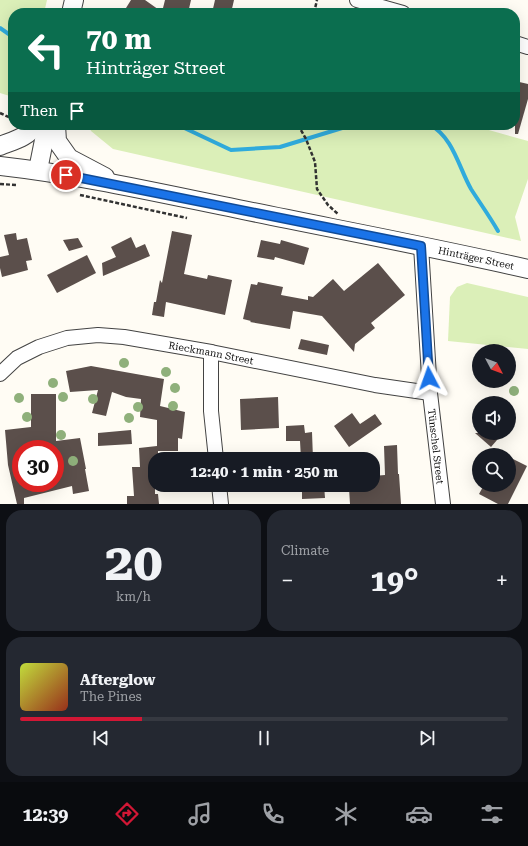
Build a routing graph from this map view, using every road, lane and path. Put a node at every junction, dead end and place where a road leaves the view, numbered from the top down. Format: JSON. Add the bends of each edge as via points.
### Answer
{"nodes":[{"id":1,"x":357,"y":0,"type":"edge"},
{"id":2,"x":385,"y":8,"type":"edge"},
{"id":3,"x":32,"y":130,"type":"edge"},
{"id":4,"x":46,"y":130,"type":"edge"},
{"id":5,"x":56,"y":130,"type":"edge"},
{"id":6,"x":301,"y":130,"type":"edge"},
{"id":7,"x":0,"y":146,"type":"edge"},
{"id":8,"x":0,"y":166,"type":"edge"},
{"id":9,"x":38,"y":170,"type":"junction"},
{"id":10,"x":0,"y":184,"type":"edge"},
{"id":11,"x":21,"y":185,"type":"dead end"},
{"id":12,"x":120,"y":186,"type":"junction"},
{"id":13,"x":73,"y":193,"type":"dead end"},
{"id":14,"x":339,"y":214,"type":"dead end"},
{"id":15,"x":187,"y":218,"type":"dead end"},
{"id":16,"x":421,"y":246,"type":"junction"},
{"id":17,"x":528,"y":269,"type":"edge"},
{"id":18,"x":211,"y":352,"type":"junction"},
{"id":19,"x":0,"y":374,"type":"edge"},
{"id":20,"x":430,"y":393,"type":"junction"},
{"id":21,"x":215,"y":452,"type":"edge"},
{"id":22,"x":220,"y":492,"type":"edge"},
{"id":23,"x":222,"y":504,"type":"edge"},
{"id":24,"x":442,"y":504,"type":"edge"}],
"edges":[{"from":1,"to":2,"type":"street"},
{"from":3,"to":7,"type":"street"},
{"from":4,"to":9,"type":"street"},
{"from":5,"to":12,"type":"street","via":[[57,141],[69,158]]},
{"from":6,"to":14,"type":"path","via":[[315,162],[317,189],[328,205]]},
{"from":8,"to":9,"type":"street","name":"Hinträger Street"},
{"from":9,"to":12,"type":"street","name":"Hinträger Street"},
{"from":10,"to":11,"type":"path"},
{"from":12,"to":16,"type":"street","name":"Hinträger Street"},
{"from":13,"to":15,"type":"path"},
{"from":16,"to":17,"type":"street","name":"Hinträger Street"},
{"from":16,"to":20,"type":"street","name":"Tünschel Street"},
{"from":18,"to":19,"type":"street","name":"Rieckmann Street","via":[[124,337],[84,336],[67,338],[39,347],[17,358]]},
{"from":18,"to":20,"type":"street","name":"Rieckmann Street","via":[[375,385]]},
{"from":18,"to":21,"type":"street","via":[[211,411]]},
{"from":20,"to":24,"type":"street","name":"Tünschel Street"},
{"from":22,"to":23,"type":"street"}]}
